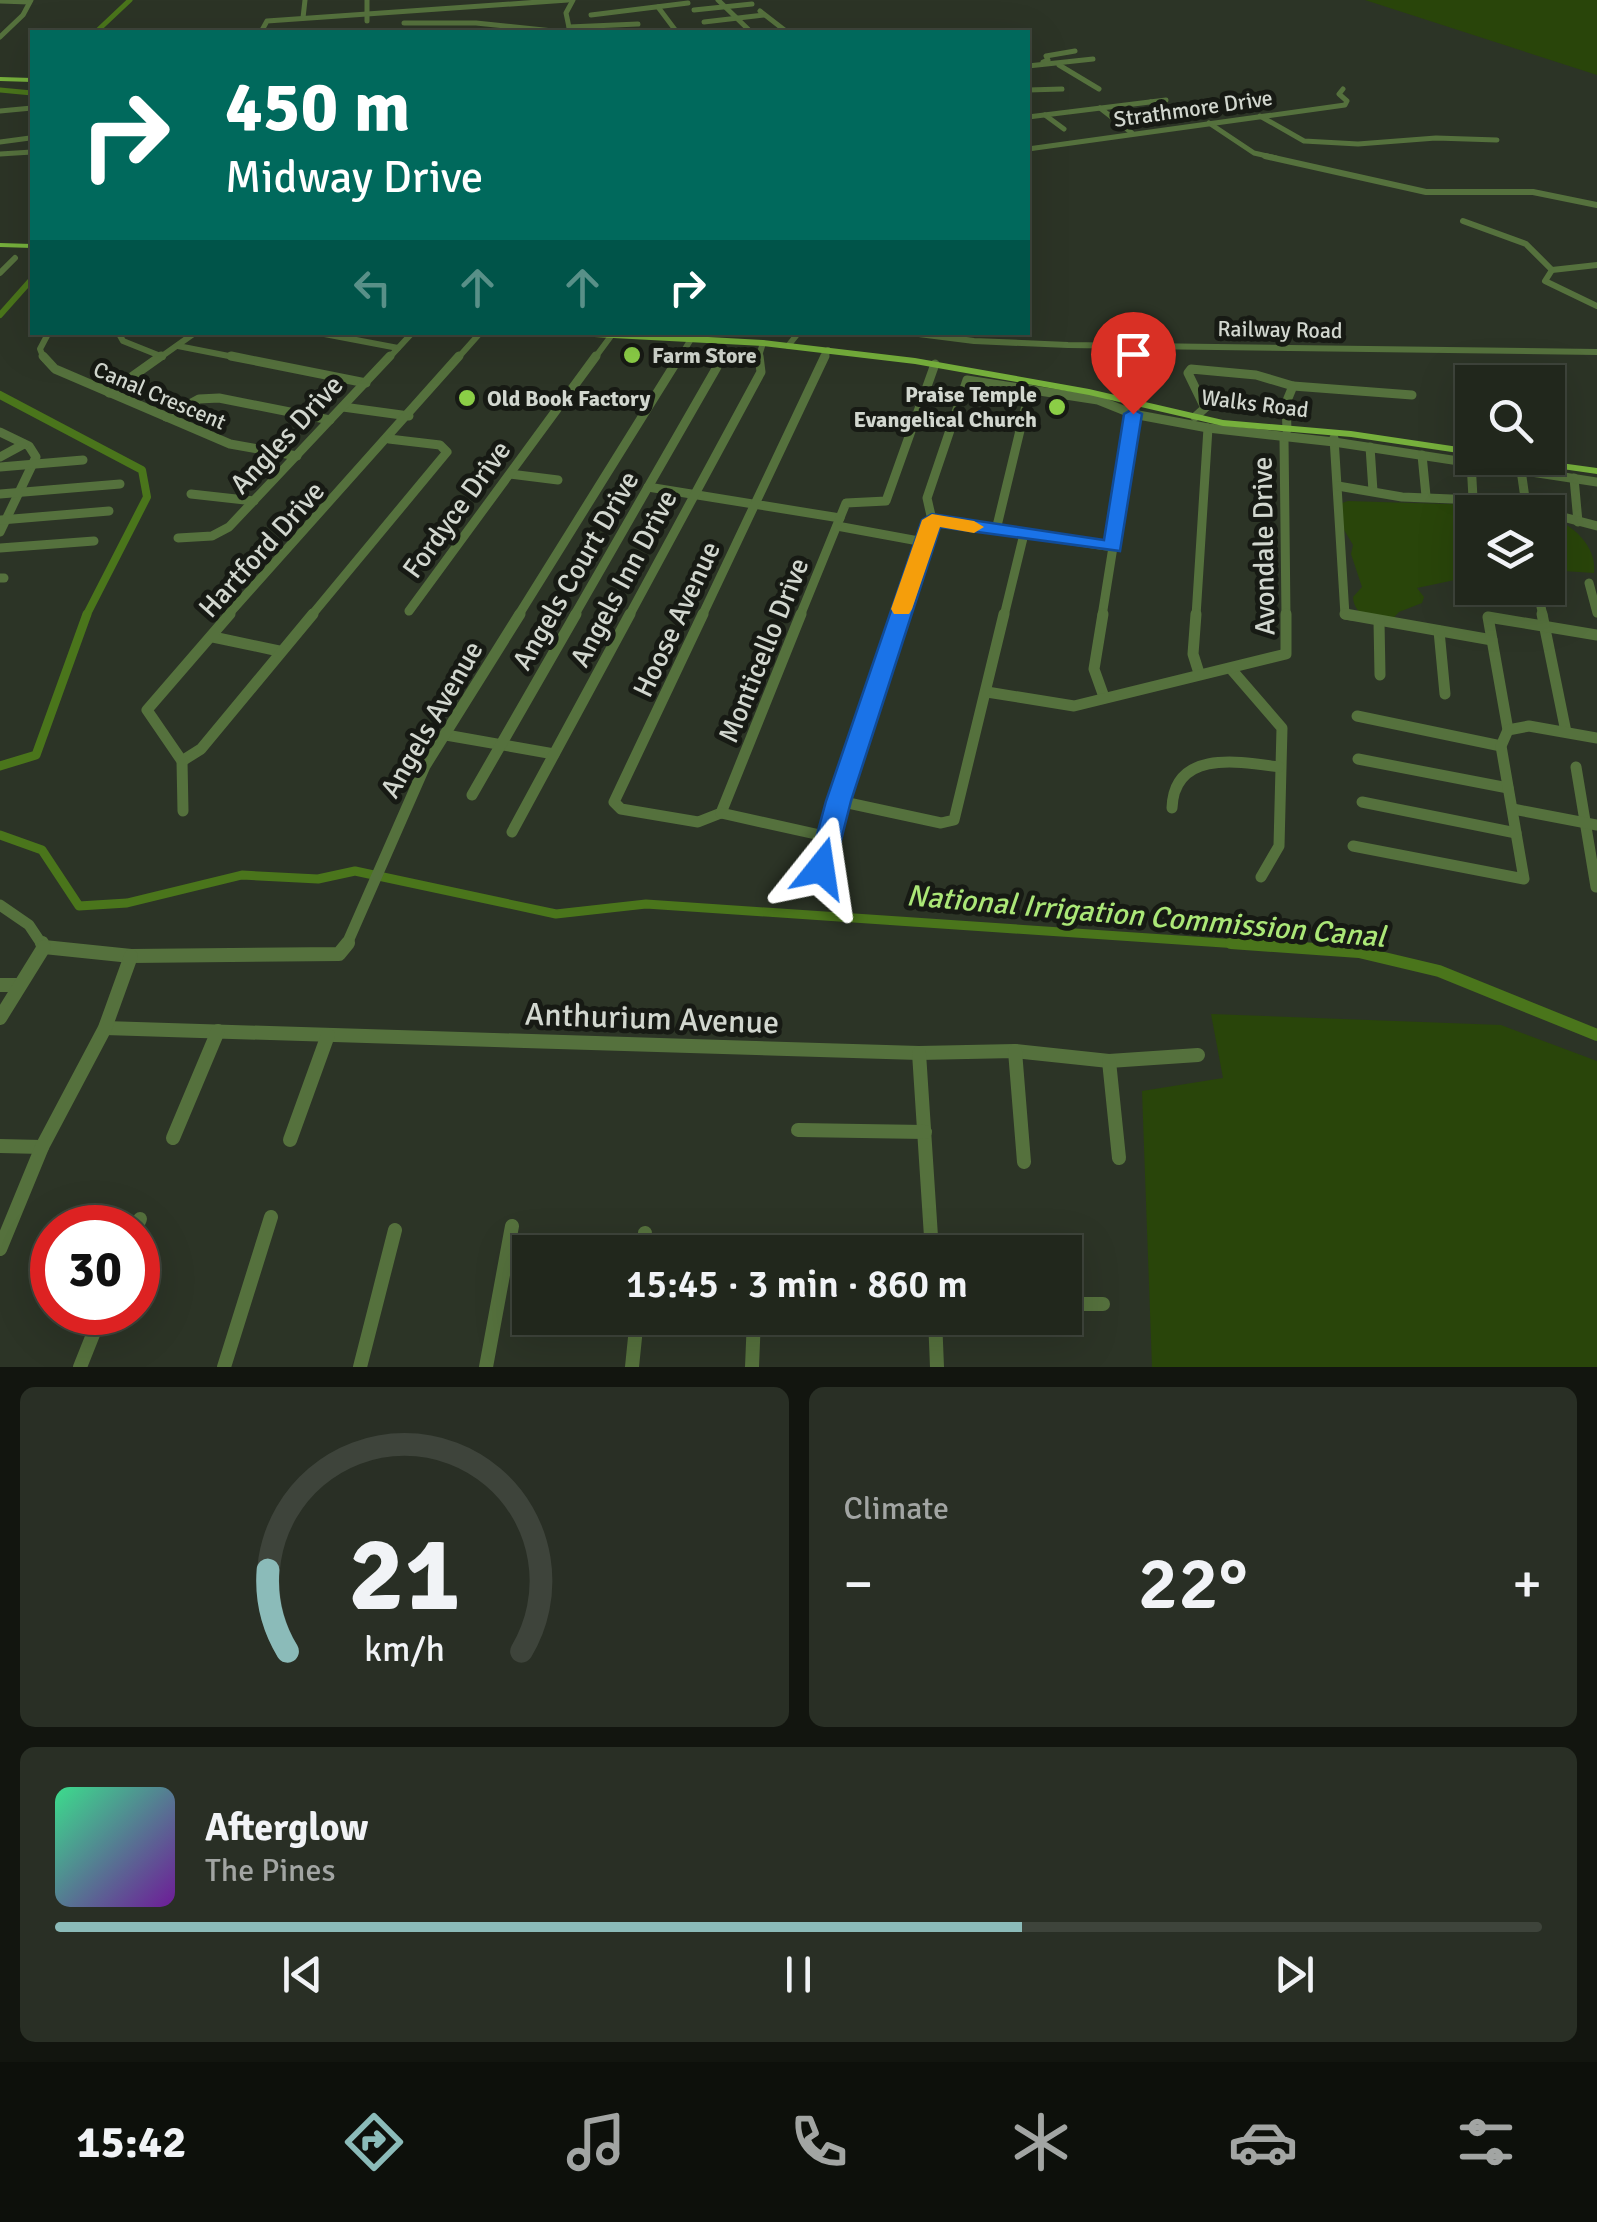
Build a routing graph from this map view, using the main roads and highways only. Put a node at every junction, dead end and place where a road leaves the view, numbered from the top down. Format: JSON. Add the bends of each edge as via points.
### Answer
{"nodes":[{"id":1,"x":0,"y":80,"type":"edge"},
{"id":2,"x":30,"y":80,"type":"edge"},
{"id":3,"x":0,"y":245,"type":"edge"},
{"id":4,"x":30,"y":246,"type":"edge"},
{"id":5,"x":600,"y":335,"type":"edge"},
{"id":6,"x":646,"y":335,"type":"edge"},
{"id":7,"x":1455,"y":453,"type":"edge"},
{"id":8,"x":1565,"y":466,"type":"edge"},
{"id":9,"x":1597,"y":471,"type":"edge"}],
"edges":[{"from":1,"to":2,"type":"main road"},
{"from":3,"to":4,"type":"main road"},
{"from":5,"to":6,"type":"main road","name":"Walks Road"},
{"from":6,"to":7,"type":"main road","name":"Walks Road","via":[[935,364],[1286,434]]},
{"from":8,"to":9,"type":"main road"}]}
